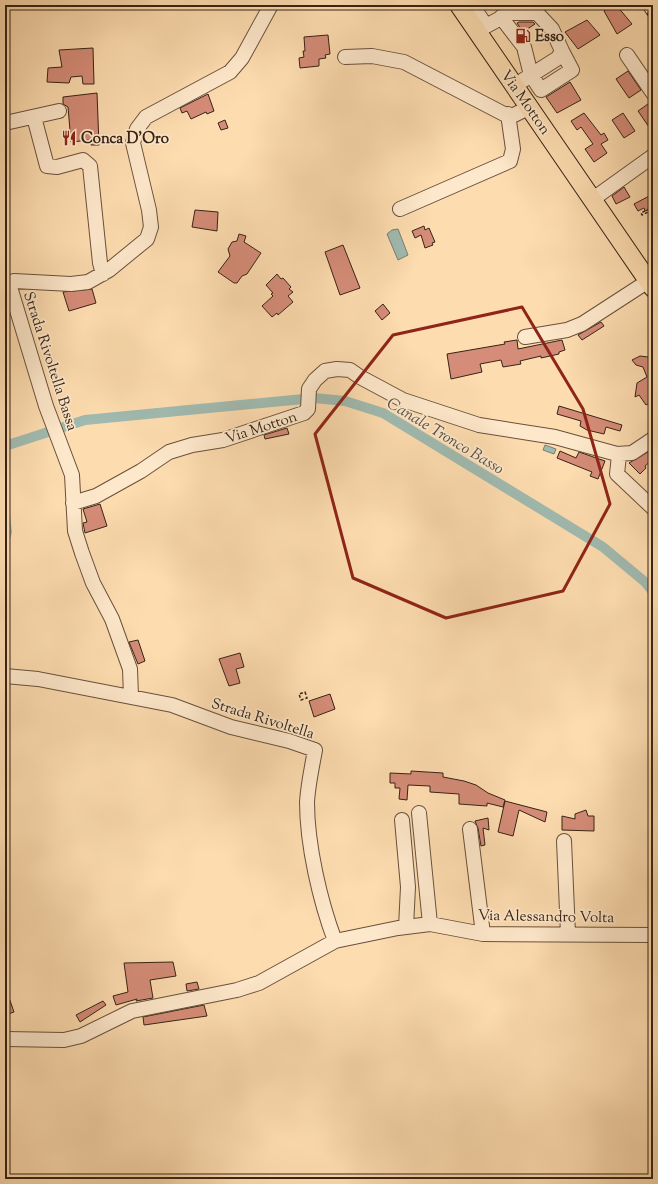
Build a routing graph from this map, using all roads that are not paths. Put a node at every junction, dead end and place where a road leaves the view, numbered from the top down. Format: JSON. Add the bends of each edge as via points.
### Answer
{"nodes":[{"id":1,"x":271,"y":5,"type":"edge"},
{"id":2,"x":459,"y":5,"type":"edge"},
{"id":3,"x":472,"y":5,"type":"edge"},
{"id":4,"x":505,"y":12,"type":"edge"},
{"id":5,"x":481,"y":28,"type":"junction"},
{"id":6,"x":627,"y":55,"type":"dead end"},
{"id":7,"x":345,"y":57,"type":"dead end"},
{"id":8,"x":531,"y":75,"type":"junction"},
{"id":9,"x":514,"y":86,"type":"junction"},
{"id":10,"x":653,"y":93,"type":"edge"},
{"id":11,"x":530,"y":107,"type":"junction"},
{"id":12,"x":59,"y":111,"type":"dead end"},
{"id":13,"x":508,"y":114,"type":"junction"},
{"id":14,"x":34,"y":117,"type":"junction"},
{"id":15,"x":5,"y":123,"type":"edge"},
{"id":16,"x":653,"y":156,"type":"edge"},
{"id":17,"x":593,"y":199,"type":"junction"},
{"id":18,"x":400,"y":209,"type":"dead end"},
{"id":19,"x":103,"y":274,"type":"junction"},
{"id":20,"x":652,"y":282,"type":"edge"},
{"id":21,"x":525,"y":338,"type":"dead end"},
{"id":22,"x":653,"y":439,"type":"edge"},
{"id":23,"x":619,"y":454,"type":"junction"},
{"id":24,"x":73,"y":504,"type":"junction"},
{"id":25,"x":653,"y":508,"type":"edge"},
{"id":26,"x":5,"y":676,"type":"edge"},
{"id":27,"x":131,"y":696,"type":"junction"},
{"id":28,"x":418,"y":813,"type":"dead end"},
{"id":29,"x":402,"y":820,"type":"dead end"},
{"id":30,"x":470,"y":829,"type":"dead end"},
{"id":31,"x":564,"y":841,"type":"dead end"},
{"id":32,"x":430,"y":924,"type":"junction"},
{"id":33,"x":406,"y":927,"type":"junction"},
{"id":34,"x":484,"y":934,"type":"junction"},
{"id":35,"x":568,"y":934,"type":"junction"},
{"id":36,"x":653,"y":935,"type":"edge"},
{"id":37,"x":335,"y":941,"type":"junction"},
{"id":38,"x":5,"y":1039,"type":"edge"}],
"edges":[{"from":1,"to":19,"type":"street","name":"Strada Rivoltella Bassa","via":[[242,58],[230,72],[146,117],[137,129],[133,143],[151,227],[147,239]]},
{"from":2,"to":5,"type":"main road","name":"Via Motton"},
{"from":3,"to":5,"type":"street"},
{"from":4,"to":5,"type":"street"},
{"from":4,"to":8,"type":"street","via":[[524,47]]},
{"from":4,"to":8,"type":"street","via":[[537,13],[552,29],[562,51],[558,58]]},
{"from":5,"to":9,"type":"main road","name":"Via Motton"},
{"from":6,"to":10,"type":"street"},
{"from":7,"to":13,"type":"street","via":[[372,56],[404,62]]},
{"from":8,"to":9,"type":"street"},
{"from":9,"to":11,"type":"main road","name":"Via Motton"},
{"from":11,"to":13,"type":"street"},
{"from":11,"to":17,"type":"main road","name":"Via Motton"},
{"from":12,"to":14,"type":"street"},
{"from":13,"to":18,"type":"street","via":[[513,149],[510,161]]},
{"from":14,"to":15,"type":"street"},
{"from":14,"to":19,"type":"street","via":[[47,166],[57,167],[83,160],[90,166]]},
{"from":16,"to":17,"type":"street"},
{"from":17,"to":20,"type":"main road","name":"Via Motton"},
{"from":19,"to":24,"type":"street","name":"Strada Rivoltella Bassa","via":[[88,282],[71,284],[14,281],[10,287],[55,430],[72,475]]},
{"from":20,"to":21,"type":"street","via":[[582,324],[567,330]]},
{"from":22,"to":23,"type":"street","name":"Via Motton","via":[[632,453]]},
{"from":23,"to":24,"type":"street","name":"Via Motton","via":[[555,437],[479,425],[403,400],[360,378],[350,370],[337,368],[325,371],[309,389],[308,409],[299,415],[223,440],[169,452],[96,496]]},
{"from":23,"to":25,"type":"street","via":[[617,474]]},
{"from":24,"to":27,"type":"street","name":"Strada Rivoltella Bassa","via":[[75,530],[82,553],[93,583],[112,619],[130,670]]},
{"from":26,"to":27,"type":"street","via":[[38,679]]},
{"from":27,"to":37,"type":"street","name":"Strada Rivoltella","via":[[172,705],[231,727],[315,750],[307,801],[309,837]]},
{"from":28,"to":32,"type":"street"},
{"from":29,"to":33,"type":"street","via":[[408,887]]},
{"from":30,"to":34,"type":"street"},
{"from":31,"to":35,"type":"street"},
{"from":32,"to":33,"type":"street","name":"Via Alessandro Volta"},
{"from":32,"to":34,"type":"street","name":"Via Alessandro Volta"},
{"from":33,"to":37,"type":"street","name":"Via Alessandro Volta"},
{"from":34,"to":35,"type":"street","name":"Via Alessandro Volta"},
{"from":35,"to":36,"type":"street","name":"Via Alessandro Volta"},
{"from":37,"to":38,"type":"street","name":"Via Alessandro Volta","via":[[259,983],[237,990],[132,1011],[81,1036],[64,1040]]}]}
